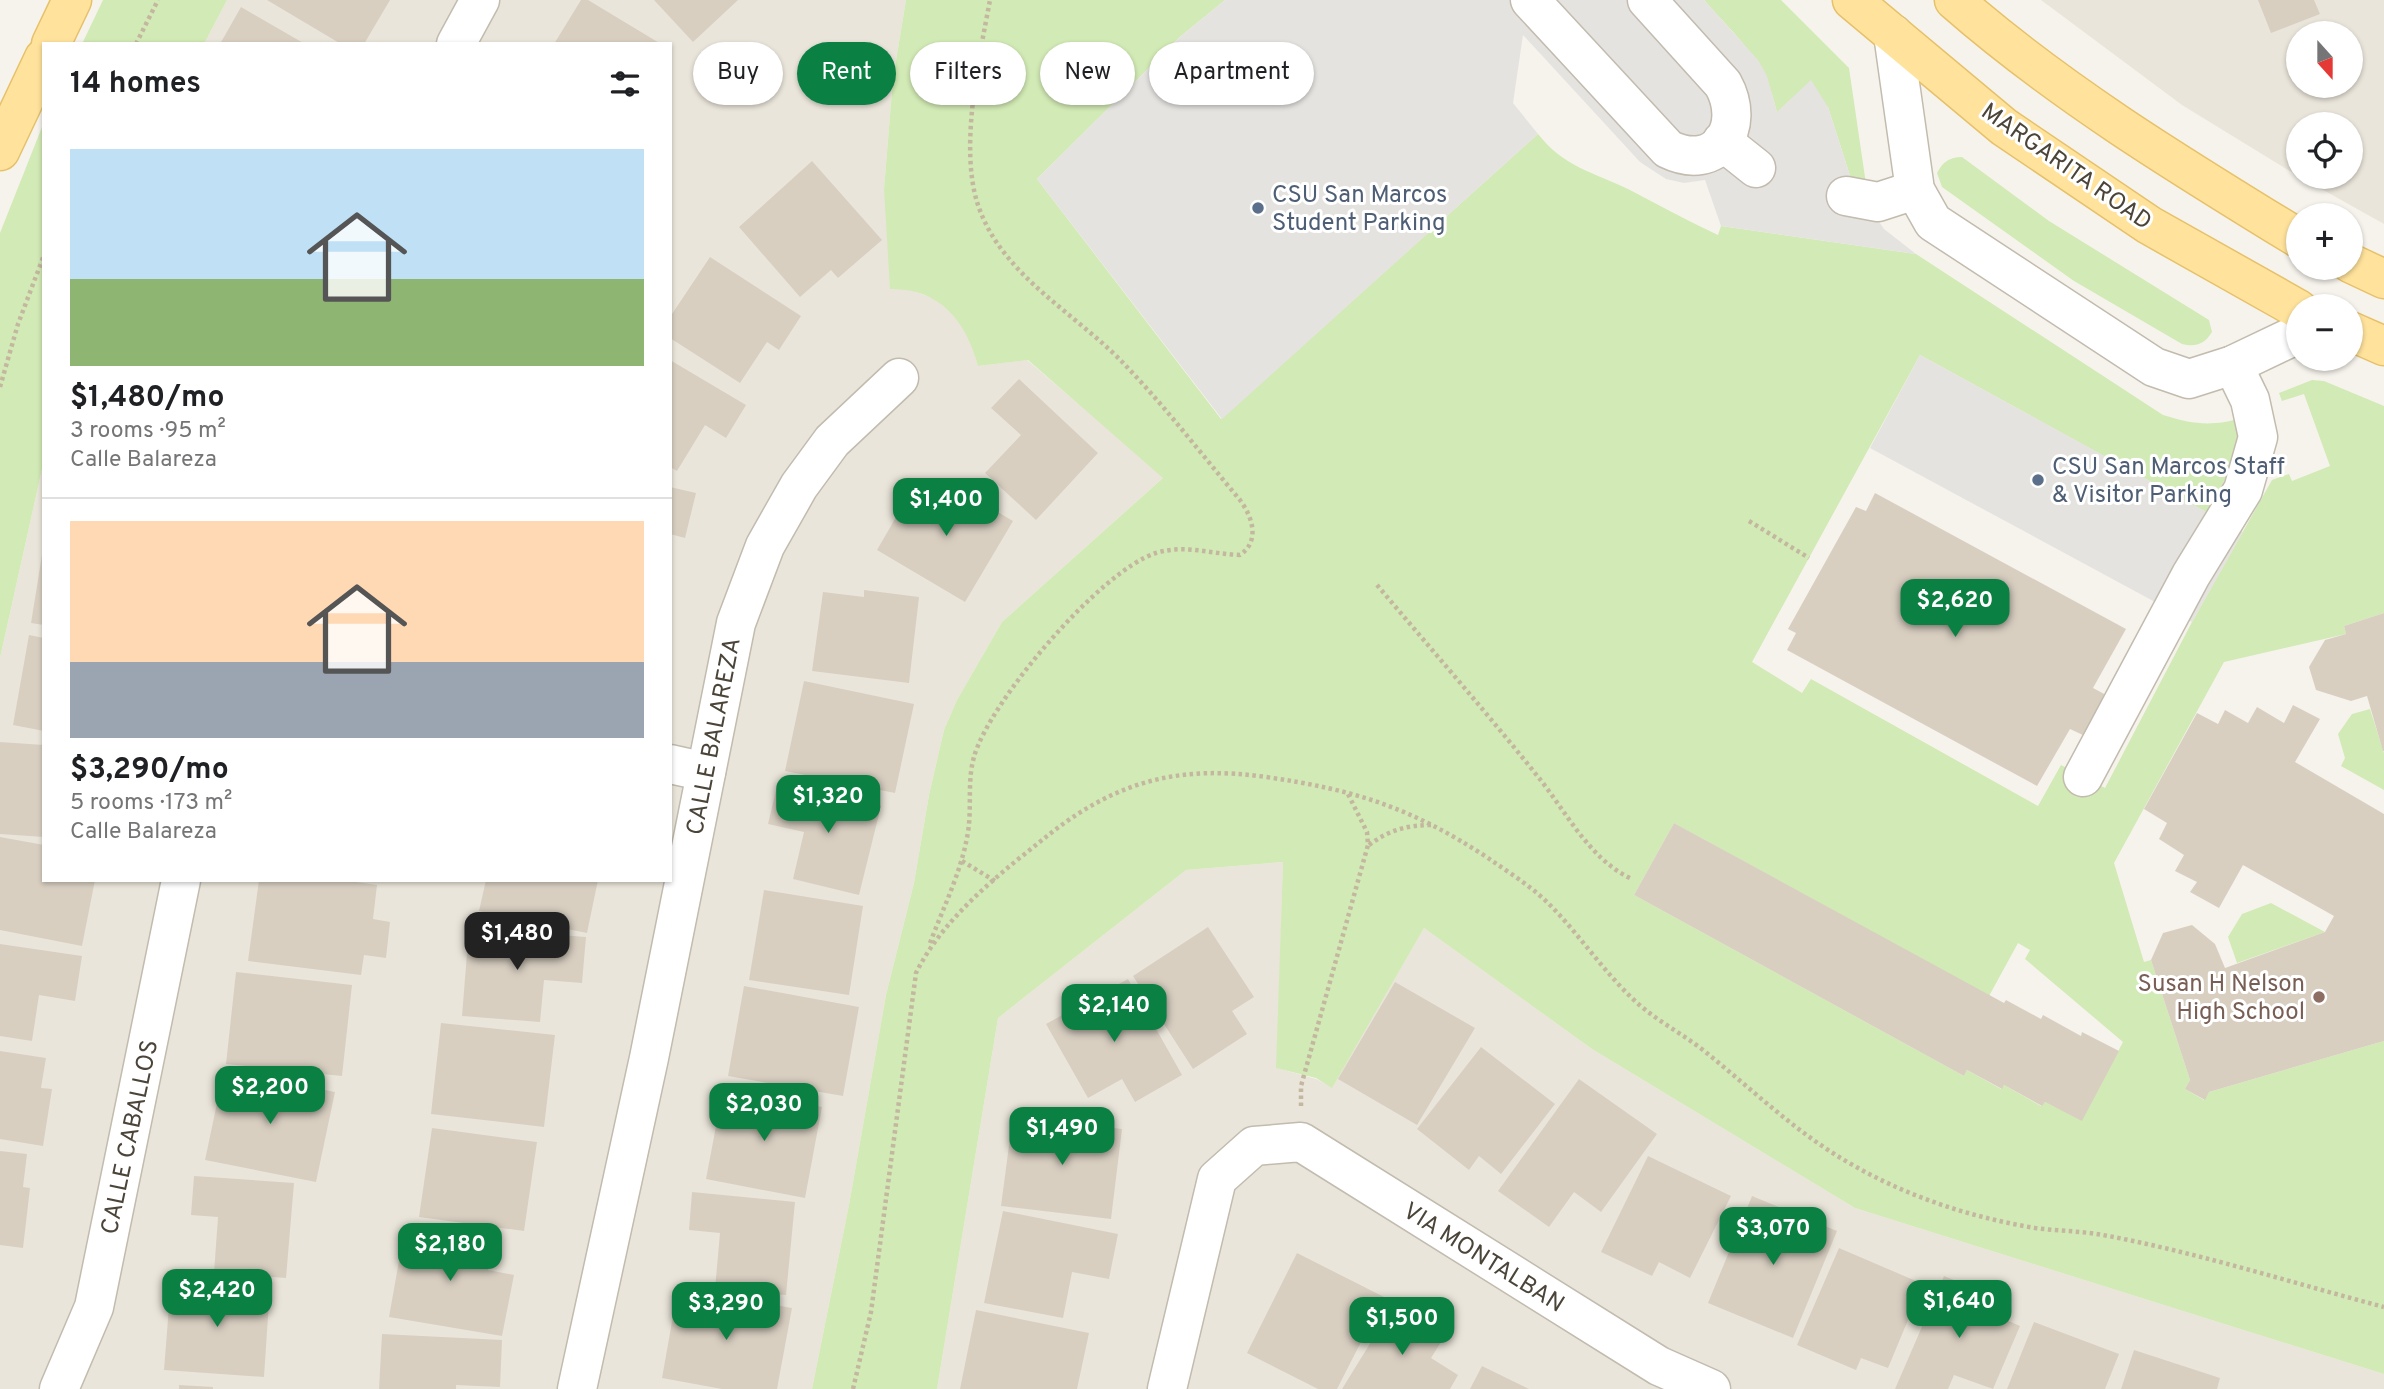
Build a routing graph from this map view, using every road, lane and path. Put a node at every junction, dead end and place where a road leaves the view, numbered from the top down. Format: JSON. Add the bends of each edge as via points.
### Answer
{"nodes":[{"id":1,"x":72,"y":0,"type":"edge"},
{"id":2,"x":158,"y":0,"type":"edge"},
{"id":3,"x":480,"y":0,"type":"edge"},
{"id":4,"x":990,"y":0,"type":"edge"},
{"id":5,"x":1530,"y":0,"type":"edge"},
{"id":6,"x":1647,"y":0,"type":"edge"},
{"id":7,"x":1853,"y":0,"type":"edge"},
{"id":8,"x":1954,"y":0,"type":"edge"},
{"id":9,"x":1893,"y":34,"type":"junction"},
{"id":10,"x":52,"y":42,"type":"edge"},
{"id":11,"x":137,"y":42,"type":"edge"},
{"id":12,"x":457,"y":42,"type":"edge"},
{"id":13,"x":42,"y":62,"type":"edge"},
{"id":14,"x":1722,"y":141,"type":"junction"},
{"id":15,"x":0,"y":151,"type":"edge"},
{"id":16,"x":1756,"y":168,"type":"dead end"},
{"id":17,"x":1915,"y":190,"type":"junction"},
{"id":18,"x":1846,"y":196,"type":"dead end"},
{"id":19,"x":2286,"y":231,"type":"edge"},
{"id":20,"x":42,"y":261,"type":"edge"},
{"id":21,"x":2363,"y":269,"type":"edge"},
{"id":22,"x":2384,"y":279,"type":"edge"},
{"id":23,"x":2286,"y":302,"type":"edge"},
{"id":24,"x":2363,"y":337,"type":"edge"},
{"id":25,"x":2286,"y":340,"type":"edge"},
{"id":26,"x":2384,"y":346,"type":"edge"},
{"id":27,"x":2232,"y":365,"type":"junction"},
{"id":28,"x":899,"y":378,"type":"dead end"},
{"id":29,"x":0,"y":387,"type":"edge"},
{"id":30,"x":1749,"y":521,"type":"dead end"},
{"id":31,"x":1810,"y":558,"type":"dead end"},
{"id":32,"x":1377,"y":585,"type":"dead end"},
{"id":33,"x":688,"y":768,"type":"edge"},
{"id":34,"x":2083,"y":777,"type":"dead end"},
{"id":35,"x":1347,"y":792,"type":"junction"},
{"id":36,"x":1433,"y":825,"type":"junction"},
{"id":37,"x":1368,"y":845,"type":"junction"},
{"id":38,"x":962,"y":861,"type":"junction"},
{"id":39,"x":1632,"y":879,"type":"dead end"},
{"id":40,"x":995,"y":881,"type":"junction"},
{"id":41,"x":181,"y":882,"type":"edge"},
{"id":42,"x":929,"y":946,"type":"junction"},
{"id":43,"x":1301,"y":1142,"type":"junction"},
{"id":44,"x":2384,"y":1307,"type":"edge"},
{"id":45,"x":59,"y":1389,"type":"edge"},
{"id":46,"x":577,"y":1389,"type":"edge"},
{"id":47,"x":853,"y":1389,"type":"edge"},
{"id":48,"x":1167,"y":1389,"type":"edge"},
{"id":49,"x":1711,"y":1389,"type":"edge"}],
"edges":[{"from":1,"to":10,"type":"main road"},
{"from":2,"to":11,"type":"path"},
{"from":3,"to":12,"type":"street"},
{"from":4,"to":38,"type":"path","via":[[971,134],[971,175],[987,230],[1030,280],[1126,365],[1240,500],[1253,525],[1249,549],[1240,555],[1184,548],[1153,554],[1081,606],[1031,662],[981,739],[974,759]]},
{"from":5,"to":14,"type":"street","via":[[1668,149],[1699,157]]},
{"from":6,"to":14,"type":"street","via":[[1731,98],[1732,127]]},
{"from":7,"to":9,"type":"main road","name":"MARGARITA ROAD"},
{"from":8,"to":19,"type":"main road","via":[[2138,140]]},
{"from":9,"to":17,"type":"street"},
{"from":9,"to":23,"type":"main road","name":"MARGARITA ROAD","via":[[2004,127],[2149,225]]},
{"from":13,"to":15,"type":"main road"},
{"from":14,"to":16,"type":"street"},
{"from":17,"to":18,"type":"street","via":[[1878,202]]},
{"from":17,"to":27,"type":"street","via":[[1933,222],[2154,367],[2189,379]]},
{"from":20,"to":29,"type":"path"},
{"from":21,"to":22,"type":"main road"},
{"from":24,"to":26,"type":"main road"},
{"from":25,"to":27,"type":"street"},
{"from":27,"to":34,"type":"street","via":[[2250,400],[2258,437],[2243,489],[2191,575]]},
{"from":28,"to":33,"type":"street","name":"CALLE BALAREZA","via":[[832,441],[799,486],[765,546]]},
{"from":30,"to":31,"type":"path"},
{"from":32,"to":39,"type":"path","via":[[1602,859]]},
{"from":33,"to":46,"type":"street","name":"CALLE BALAREZA","via":[[649,1058]]},
{"from":35,"to":36,"type":"path","via":[[1396,807]]},
{"from":35,"to":37,"type":"path","via":[[1367,832]]},
{"from":35,"to":40,"type":"path","via":[[1234,772],[1186,774],[1142,783],[1108,794],[1072,817]]},
{"from":36,"to":37,"type":"path","via":[[1403,827]]},
{"from":36,"to":44,"type":"path","via":[[1548,903],[1638,1004],[1698,1046],[1810,1138],[1852,1165],[1931,1203],[2035,1227],[2102,1235]]},
{"from":37,"to":43,"type":"path","via":[[1301,1086]]},
{"from":38,"to":40,"type":"path"},
{"from":38,"to":42,"type":"path"},
{"from":40,"to":42,"type":"path"},
{"from":41,"to":45,"type":"street","name":"CALLE CABALLOS","via":[[94,1307]]},
{"from":42,"to":47,"type":"path","via":[[916,972],[872,1312]]},
{"from":43,"to":48,"type":"street","via":[[1254,1146],[1217,1179]]},
{"from":43,"to":49,"type":"street","name":"VIA MONTALBAN","via":[[1659,1366]]}]}
